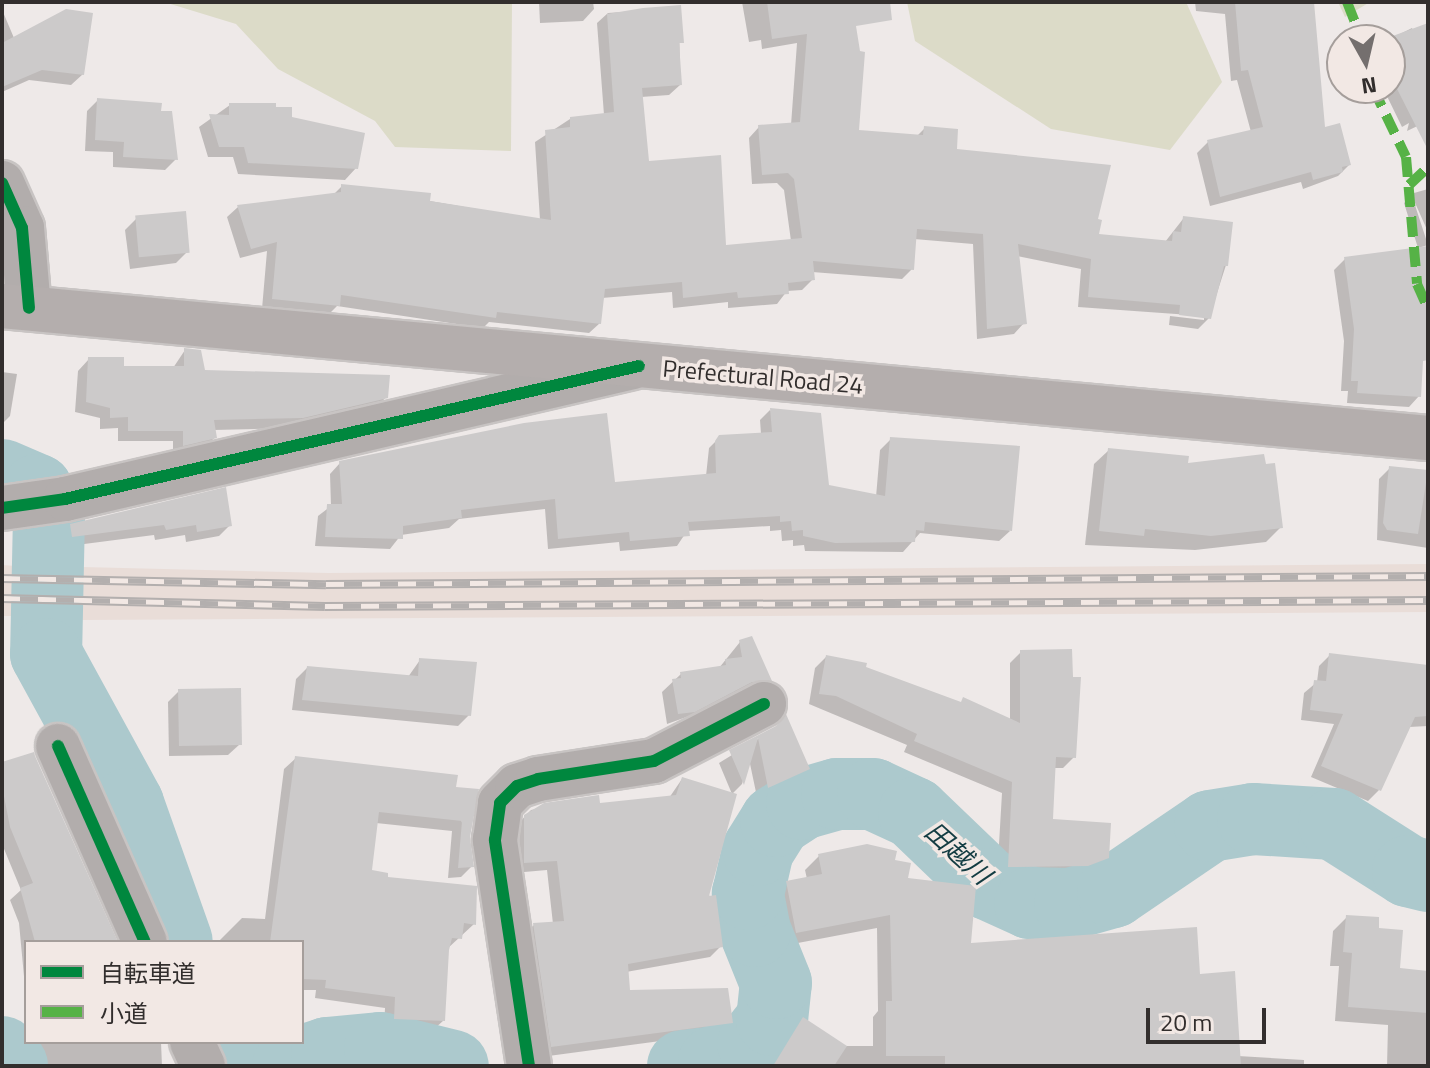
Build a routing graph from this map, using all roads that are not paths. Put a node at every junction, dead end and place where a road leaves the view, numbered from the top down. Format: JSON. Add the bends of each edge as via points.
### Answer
{"nodes":[{"id":1,"x":2,"y":183,"type":"edge"},
{"id":2,"x":16,"y":307,"type":"edge"},
{"id":3,"x":639,"y":366,"type":"junction"},
{"id":4,"x":1428,"y":438,"type":"edge"},
{"id":5,"x":9,"y":507,"type":"edge"},
{"id":6,"x":764,"y":704,"type":"dead end"},
{"id":7,"x":58,"y":746,"type":"dead end"},
{"id":8,"x":144,"y":940,"type":"edge"},
{"id":9,"x":193,"y":1044,"type":"edge"},
{"id":10,"x":528,"y":1060,"type":"edge"},
{"id":11,"x":203,"y":1066,"type":"edge"}],
"edges":[{"from":1,"to":2,"type":"street","via":[[22,228]]},
{"from":2,"to":3,"type":"main road","name":"Prefectural Road 24"},
{"from":3,"to":4,"type":"main road","name":"Prefectural Road 24"},
{"from":3,"to":5,"type":"street","via":[[65,499]]},
{"from":6,"to":10,"type":"street","via":[[654,761],[538,779],[517,786],[500,803],[495,840]]},
{"from":7,"to":8,"type":"street"},
{"from":9,"to":11,"type":"street"}]}
